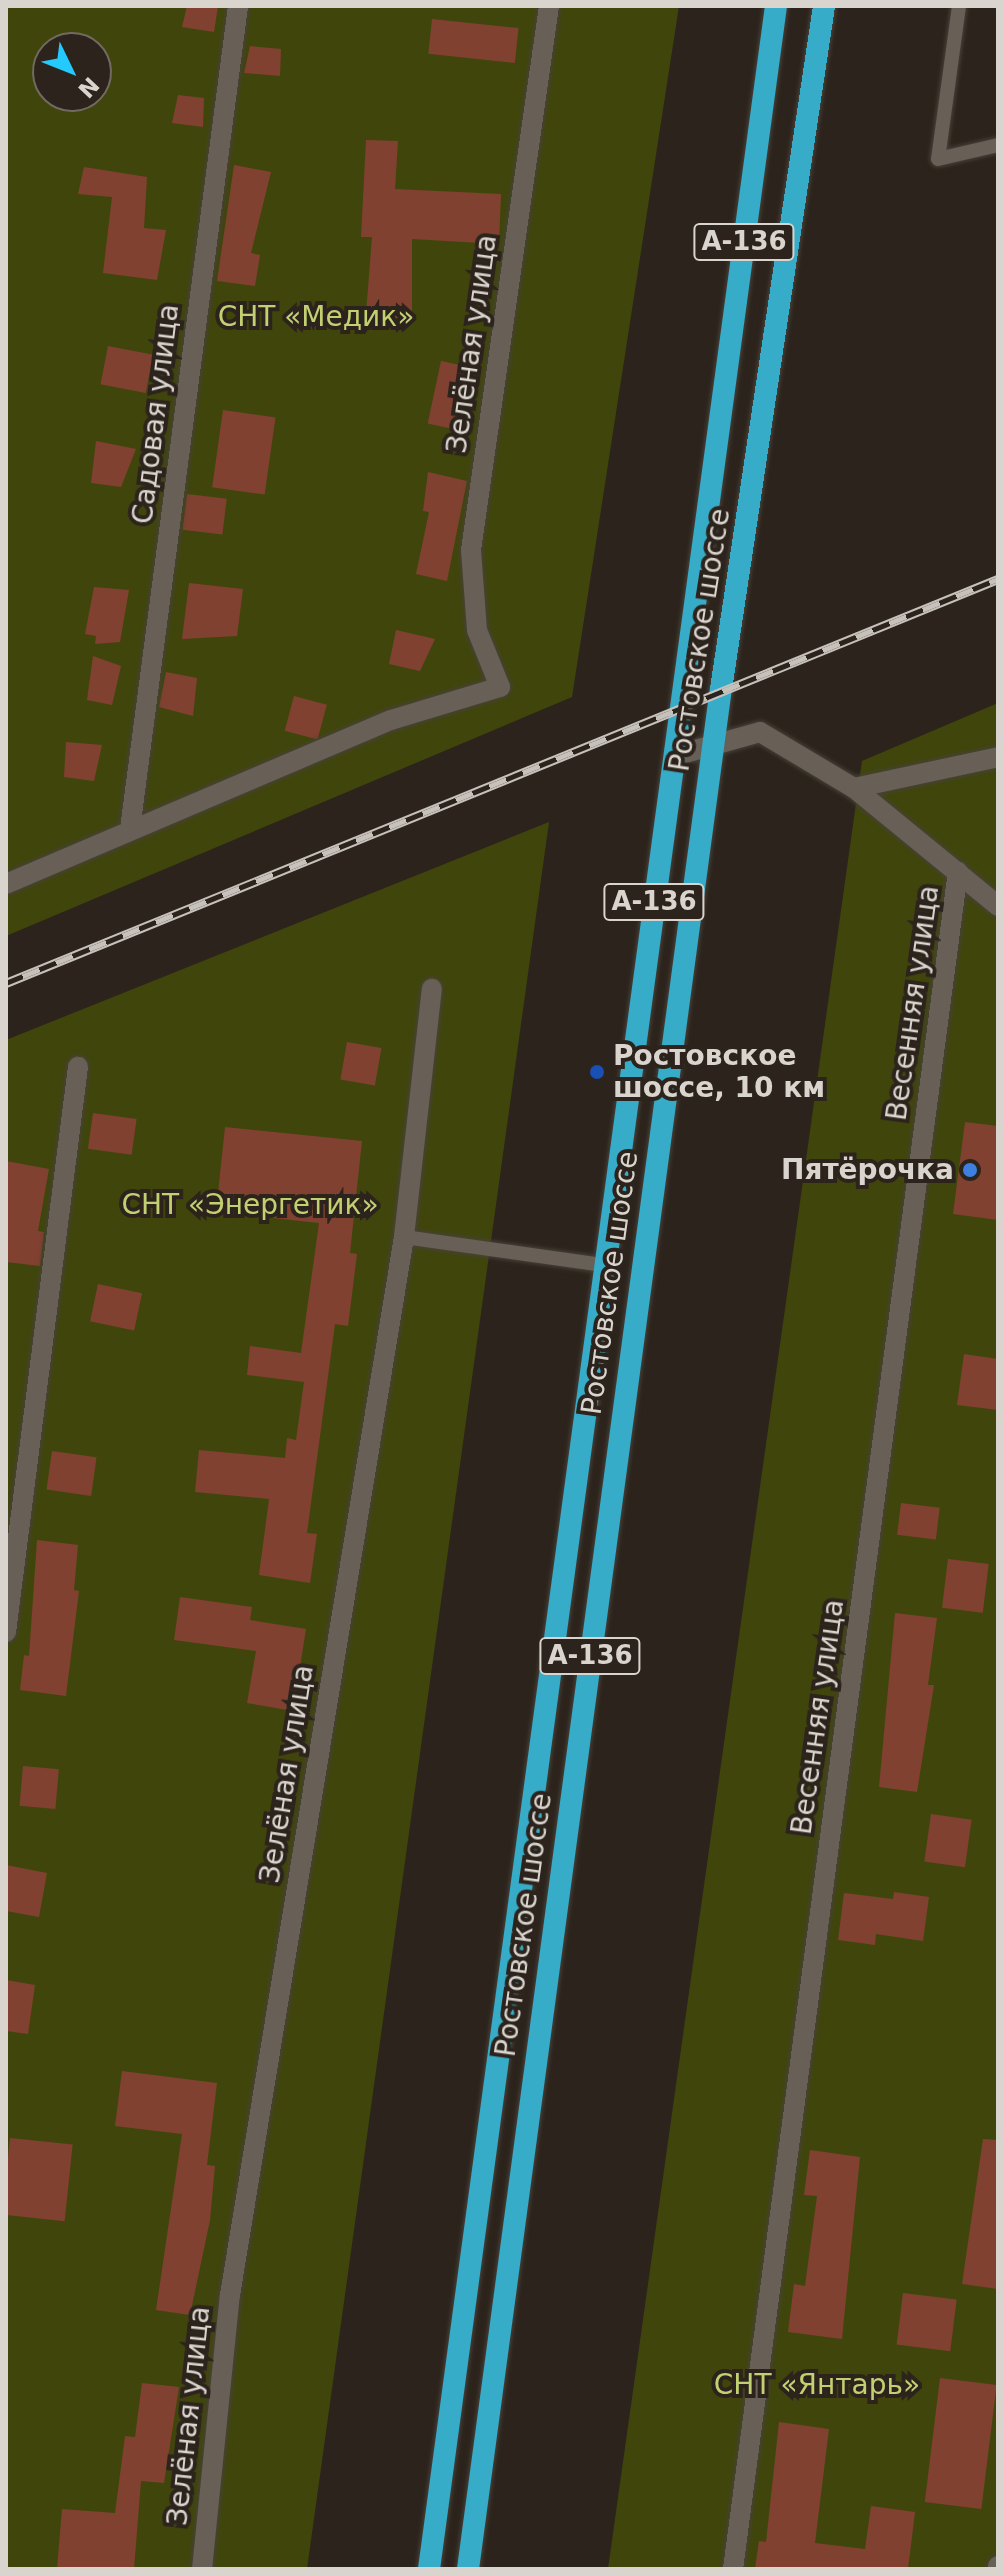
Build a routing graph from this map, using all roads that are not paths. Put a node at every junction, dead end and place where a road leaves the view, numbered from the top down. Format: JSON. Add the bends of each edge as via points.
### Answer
{"nodes":[{"id":1,"x":238,"y":6,"type":"edge"},
{"id":2,"x":549,"y":6,"type":"edge"},
{"id":3,"x":776,"y":6,"type":"edge"},
{"id":4,"x":824,"y":6,"type":"edge"},
{"id":5,"x":959,"y":6,"type":"edge"},
{"id":6,"x":998,"y":145,"type":"edge"},
{"id":7,"x":714,"y":744,"type":"junction"},
{"id":8,"x":674,"y":756,"type":"junction"},
{"id":9,"x":994,"y":762,"type":"edge"},
{"id":10,"x":854,"y":788,"type":"junction"},
{"id":11,"x":130,"y":829,"type":"junction"},
{"id":12,"x":958,"y":872,"type":"junction"},
{"id":13,"x":6,"y":884,"type":"edge"},
{"id":14,"x":998,"y":906,"type":"edge"},
{"id":15,"x":432,"y":989,"type":"dead end"},
{"id":16,"x":78,"y":1067,"type":"dead end"},
{"id":17,"x":404,"y":1237,"type":"junction"},
{"id":18,"x":604,"y":1265,"type":"junction"},
{"id":19,"x":6,"y":1632,"type":"edge"},
{"id":20,"x":202,"y":2569,"type":"edge"},
{"id":21,"x":429,"y":2569,"type":"edge"},
{"id":22,"x":468,"y":2569,"type":"edge"},
{"id":23,"x":733,"y":2569,"type":"edge"}],
"edges":[{"from":1,"to":11,"type":"street","name":"Садовая улица"},
{"from":2,"to":11,"type":"street","name":"Зелёная улица","via":[[471,550],[477,630],[500,687],[391,720]]},
{"from":3,"to":8,"type":"highway","name":"Ростовское шоссе","number":"А-136"},
{"from":4,"to":7,"type":"highway","name":"Ростовское шоссе","number":"А-136"},
{"from":5,"to":6,"type":"lane","via":[[938,159]]},
{"from":7,"to":8,"type":"street"},
{"from":7,"to":10,"type":"street","via":[[760,732]]},
{"from":7,"to":22,"type":"highway","name":"Ростовское шоссе","number":"А-136"},
{"from":8,"to":18,"type":"highway","name":"Ростовское шоссе","number":"А-136"},
{"from":9,"to":10,"type":"street"},
{"from":10,"to":12,"type":"street"},
{"from":11,"to":13,"type":"street"},
{"from":12,"to":14,"type":"street"},
{"from":12,"to":23,"type":"street","name":"Весенняя улица"},
{"from":15,"to":17,"type":"street","name":"Зелёная улица"},
{"from":16,"to":19,"type":"street"},
{"from":17,"to":18,"type":"lane"},
{"from":17,"to":20,"type":"street","name":"Зелёная улица","via":[[230,2295]]},
{"from":18,"to":21,"type":"highway","name":"Ростовское шоссе","number":"А-136"}]}
